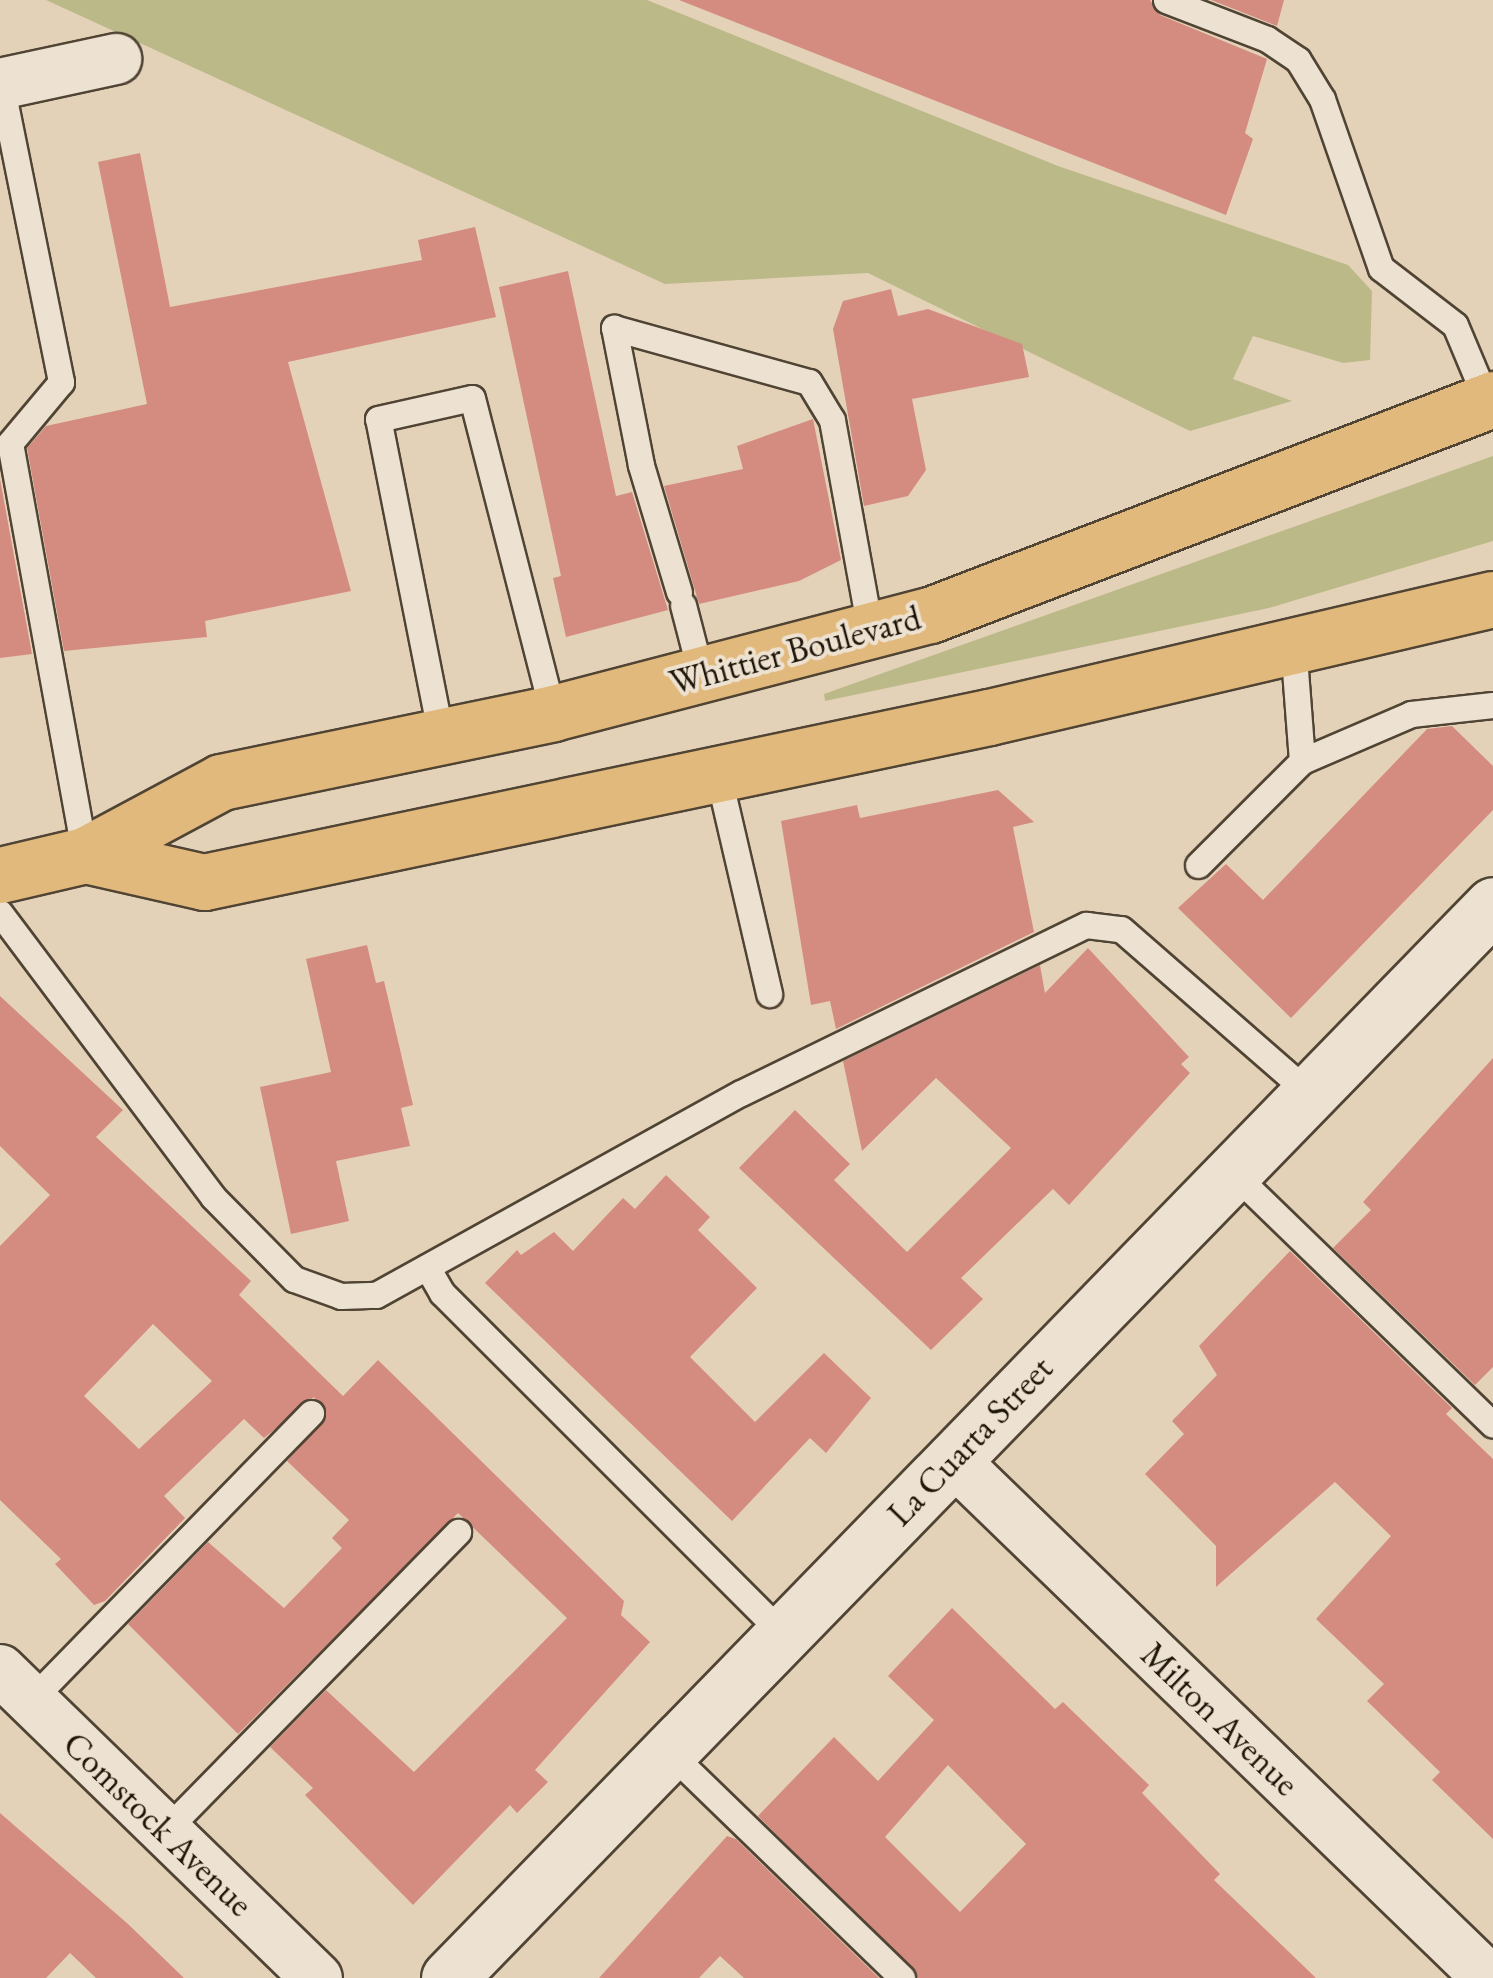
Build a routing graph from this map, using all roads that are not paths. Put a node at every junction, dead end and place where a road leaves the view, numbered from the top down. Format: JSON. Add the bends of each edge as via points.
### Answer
{"nodes":[{"id":1,"x":1166,"y":0,"type":"edge"},
{"id":2,"x":116,"y":59,"type":"dead end"},
{"id":3,"x":0,"y":84,"type":"edge"},
{"id":4,"x":1490,"y":400,"type":"edge"},
{"id":5,"x":1493,"y":599,"type":"edge"},
{"id":6,"x":870,"y":630,"type":"junction"},
{"id":7,"x":1294,"y":644,"type":"junction"},
{"id":8,"x":701,"y":674,"type":"junction"},
{"id":9,"x":1493,"y":704,"type":"edge"},
{"id":10,"x":553,"y":713,"type":"junction"},
{"id":11,"x":441,"y":736,"type":"junction"},
{"id":12,"x":1302,"y":761,"type":"junction"},
{"id":13,"x":718,"y":774,"type":"junction"},
{"id":14,"x":85,"y":855,"type":"junction"},
{"id":15,"x":1198,"y":865,"type":"dead end"},
{"id":16,"x":0,"y":874,"type":"edge"},
{"id":17,"x":1493,"y":905,"type":"edge"},
{"id":18,"x":0,"y":913,"type":"edge"},
{"id":19,"x":769,"y":994,"type":"dead end"},
{"id":20,"x":1309,"y":1094,"type":"junction"},
{"id":21,"x":1232,"y":1172,"type":"junction"},
{"id":22,"x":427,"y":1267,"type":"junction"},
{"id":23,"x":311,"y":1414,"type":"dead end"},
{"id":24,"x":1493,"y":1425,"type":"edge"},
{"id":25,"x":952,"y":1460,"type":"junction"},
{"id":26,"x":458,"y":1532,"type":"dead end"},
{"id":27,"x":783,"y":1634,"type":"junction"},
{"id":28,"x":15,"y":1685,"type":"edge"},
{"id":29,"x":668,"y":1751,"type":"junction"},
{"id":30,"x":165,"y":1830,"type":"junction"},
{"id":31,"x":317,"y":1978,"type":"edge"},
{"id":32,"x":449,"y":1978,"type":"edge"},
{"id":33,"x":902,"y":1978,"type":"edge"},
{"id":34,"x":1488,"y":1978,"type":"edge"}],
"edges":[{"from":1,"to":4,"type":"lane","via":[[1268,38],[1298,60],[1322,99],[1381,268],[1455,325]]},
{"from":2,"to":3,"type":"street"},
{"from":3,"to":14,"type":"lane","via":[[61,382],[10,443]]},
{"from":4,"to":6,"type":"main road","name":"Whittier Boulevard","via":[[1002,590]]},
{"from":5,"to":7,"type":"main road","name":"Whittier Boulevard"},
{"from":6,"to":8,"type":"main road","name":"Whittier Boulevard"},
{"from":6,"to":8,"type":"lane","via":[[832,420],[809,382],[614,328],[641,465]]},
{"from":7,"to":12,"type":"lane"},
{"from":7,"to":13,"type":"main road","name":"Whittier Boulevard"},
{"from":8,"to":10,"type":"main road","name":"Whittier Boulevard"},
{"from":9,"to":12,"type":"lane","via":[[1411,714]]},
{"from":10,"to":11,"type":"main road","name":"Whittier Boulevard"},
{"from":10,"to":11,"type":"lane","via":[[472,398],[378,419]]},
{"from":11,"to":14,"type":"main road","name":"Whittier Boulevard","via":[[221,782]]},
{"from":12,"to":15,"type":"lane"},
{"from":13,"to":14,"type":"main road","name":"Whittier Boulevard","via":[[204,882]]},
{"from":13,"to":19,"type":"lane"},
{"from":14,"to":16,"type":"main road","name":"Whittier Boulevard"},
{"from":17,"to":20,"type":"street","name":"La Cuarta Street"},
{"from":18,"to":22,"type":"lane","via":[[213,1197],[294,1278],[341,1296],[376,1295]]},
{"from":20,"to":21,"type":"street","name":"La Cuarta Street"},
{"from":20,"to":22,"type":"lane","via":[[1122,929],[1086,926],[742,1093]]},
{"from":21,"to":24,"type":"lane"},
{"from":21,"to":25,"type":"street","name":"La Cuarta Street"},
{"from":22,"to":27,"type":"lane","via":[[442,1293]]},
{"from":23,"to":28,"type":"lane"},
{"from":25,"to":27,"type":"street","name":"La Cuarta Street"},
{"from":25,"to":34,"type":"street","name":"Milton Avenue"},
{"from":26,"to":30,"type":"lane"},
{"from":27,"to":29,"type":"street","name":"La Cuarta Street"},
{"from":28,"to":30,"type":"street","name":"Comstock Avenue"},
{"from":29,"to":32,"type":"street","name":"La Cuarta Street"},
{"from":29,"to":33,"type":"lane"},
{"from":30,"to":31,"type":"street","name":"Comstock Avenue"}]}
